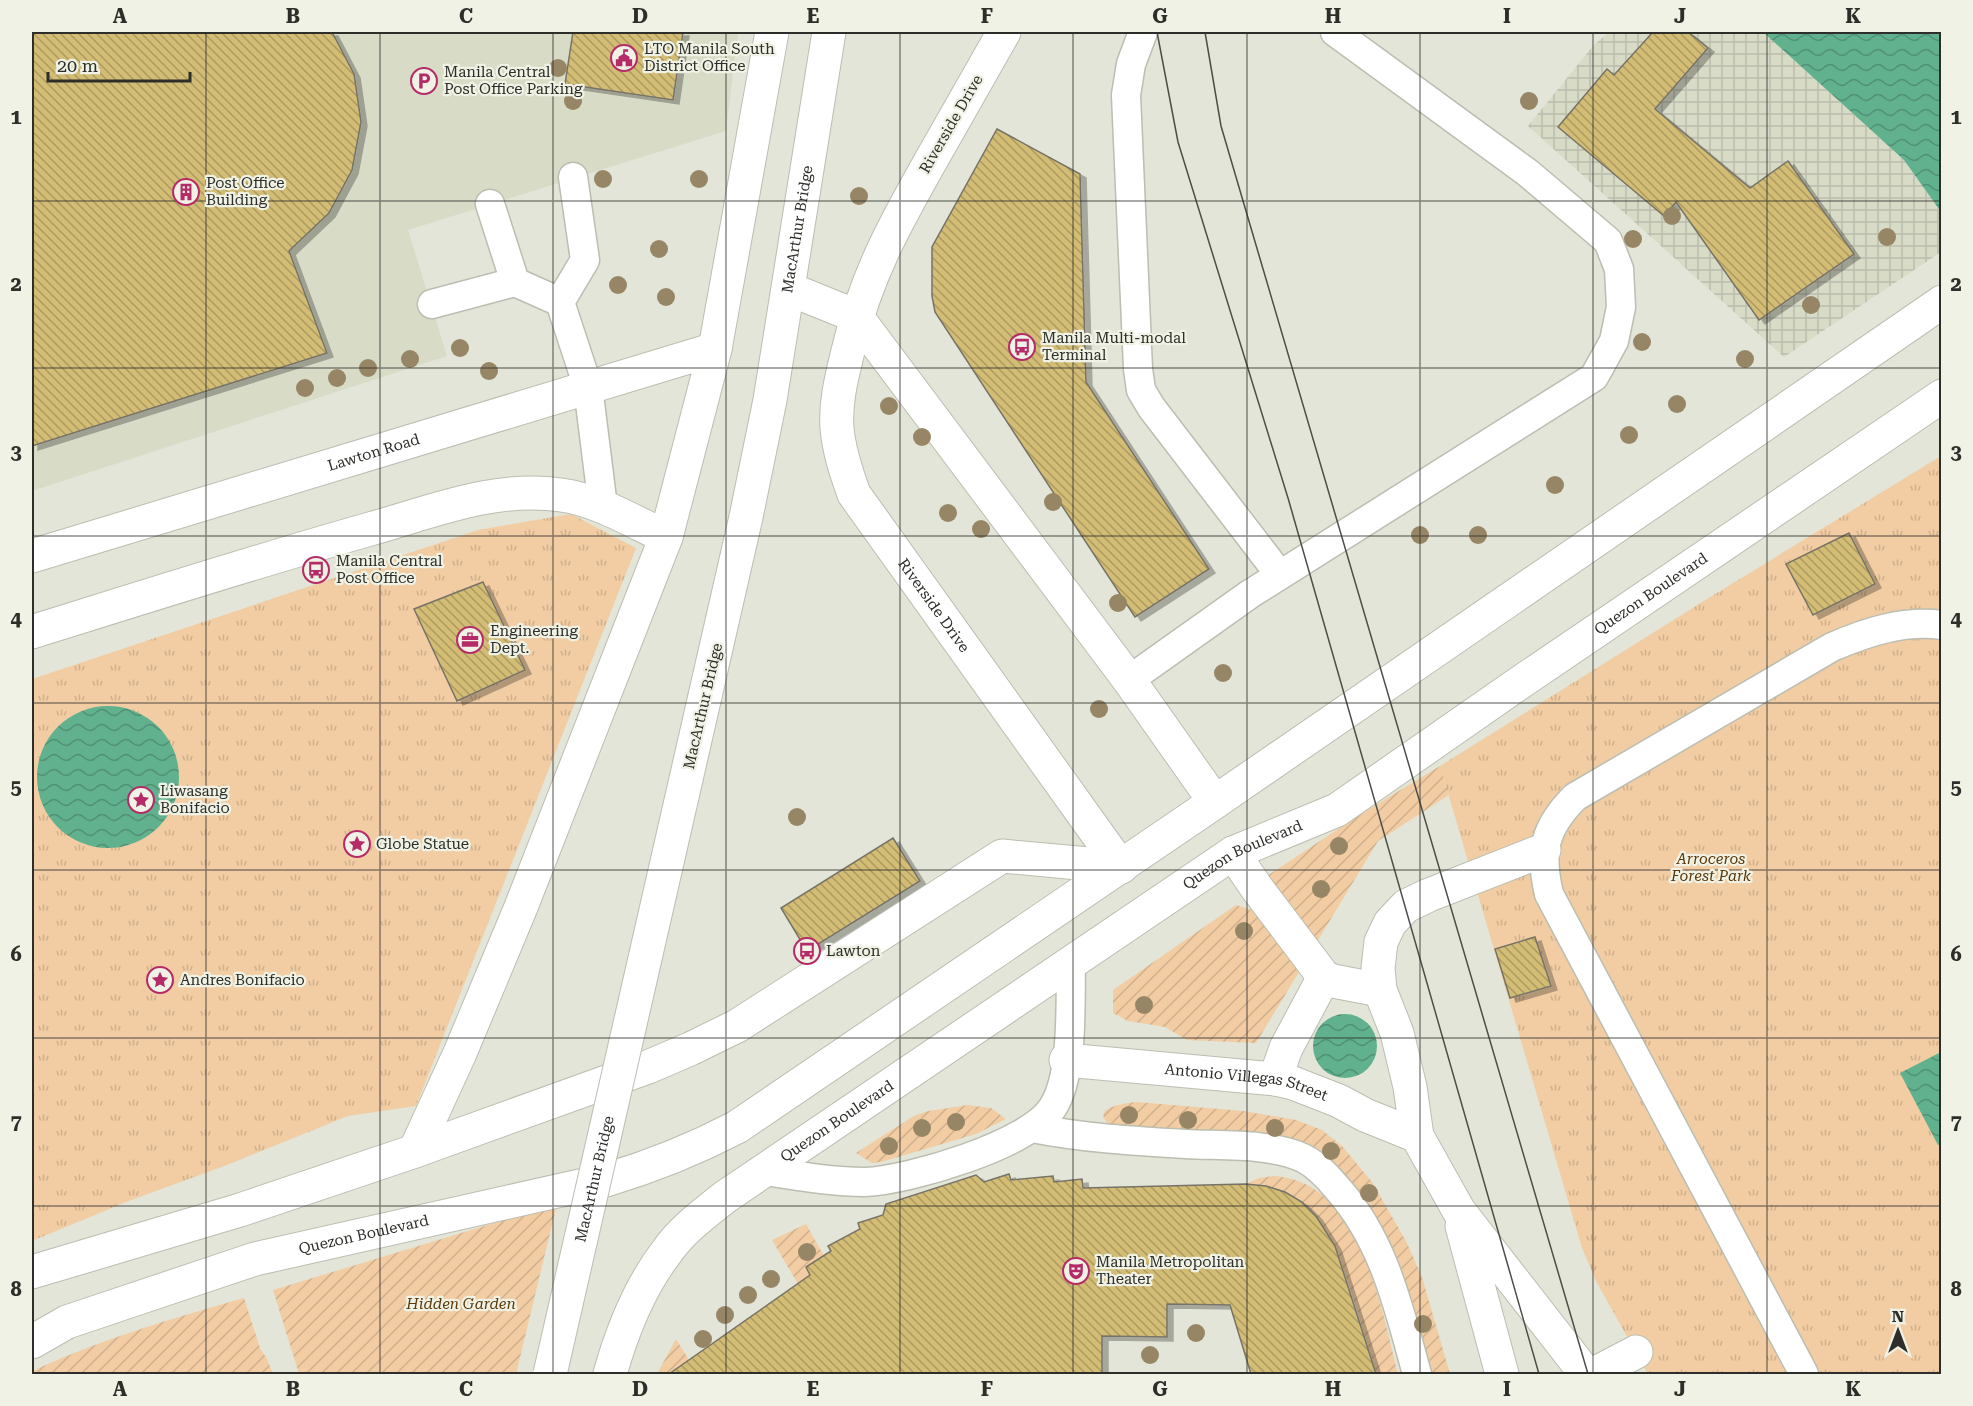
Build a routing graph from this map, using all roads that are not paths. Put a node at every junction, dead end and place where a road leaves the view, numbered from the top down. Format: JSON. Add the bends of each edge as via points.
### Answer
{"nodes":[{"id":1,"x":772,"y":32,"type":"edge"},
{"id":2,"x":829,"y":32,"type":"edge"},
{"id":3,"x":1004,"y":32,"type":"edge"},
{"id":4,"x":1143,"y":32,"type":"edge"},
{"id":5,"x":1335,"y":32,"type":"edge"},
{"id":6,"x":573,"y":177,"type":"dead end"},
{"id":7,"x":490,"y":204,"type":"dead end"},
{"id":8,"x":515,"y":282,"type":"junction"},
{"id":9,"x":789,"y":289,"type":"junction"},
{"id":10,"x":560,"y":302,"type":"junction"},
{"id":11,"x":1941,"y":302,"type":"edge"},
{"id":12,"x":432,"y":304,"type":"dead end"},
{"id":13,"x":856,"y":316,"type":"junction"},
{"id":14,"x":716,"y":349,"type":"junction"},
{"id":15,"x":588,"y":387,"type":"junction"},
{"id":16,"x":1941,"y":396,"type":"edge"},
{"id":17,"x":603,"y":507,"type":"junction"},
{"id":18,"x":666,"y":537,"type":"junction"},
{"id":19,"x":32,"y":556,"type":"edge"},
{"id":20,"x":1280,"y":575,"type":"junction"},
{"id":21,"x":1941,"y":625,"type":"edge"},
{"id":22,"x":32,"y":632,"type":"edge"},
{"id":23,"x":1129,"y":680,"type":"junction"},
{"id":24,"x":1215,"y":802,"type":"junction"},
{"id":25,"x":1544,"y":850,"type":"junction"},
{"id":26,"x":1233,"y":853,"type":"junction"},
{"id":27,"x":1121,"y":867,"type":"junction"},
{"id":28,"x":1071,"y":963,"type":"junction"},
{"id":29,"x":1324,"y":977,"type":"junction"},
{"id":30,"x":1380,"y":990,"type":"junction"},
{"id":31,"x":1066,"y":1060,"type":"junction"},
{"id":32,"x":1275,"y":1079,"type":"junction"},
{"id":33,"x":1032,"y":1128,"type":"junction"},
{"id":34,"x":1417,"y":1136,"type":"junction"},
{"id":35,"x":415,"y":1151,"type":"junction"},
{"id":36,"x":765,"y":1171,"type":"junction"},
{"id":37,"x":1459,"y":1212,"type":"junction"},
{"id":38,"x":32,"y":1272,"type":"edge"},
{"id":39,"x":32,"y":1342,"type":"edge"},
{"id":40,"x":1636,"y":1352,"type":"dead end"},
{"id":41,"x":549,"y":1374,"type":"edge"},
{"id":42,"x":610,"y":1374,"type":"edge"},
{"id":43,"x":1417,"y":1374,"type":"edge"},
{"id":44,"x":1502,"y":1374,"type":"edge"},
{"id":45,"x":1587,"y":1374,"type":"edge"},
{"id":46,"x":1594,"y":1374,"type":"edge"},
{"id":47,"x":1804,"y":1374,"type":"edge"}],
"edges":[{"from":1,"to":14,"type":"main road"},
{"from":2,"to":9,"type":"main road","name":"MacArthur Bridge"},
{"from":3,"to":13,"type":"main road","name":"Riverside Drive","via":[[892,228]]},
{"from":4,"to":20,"type":"lane","via":[[1131,64],[1126,95],[1141,390]]},
{"from":5,"to":20,"type":"lane","via":[[1528,173],[1608,242],[1619,269],[1621,307],[1614,341],[1594,377]]},
{"from":6,"to":10,"type":"lane","via":[[585,260]]},
{"from":7,"to":8,"type":"lane"},
{"from":8,"to":10,"type":"lane"},
{"from":8,"to":12,"type":"lane"},
{"from":9,"to":13,"type":"main road"},
{"from":9,"to":41,"type":"main road","name":"MacArthur Bridge","bridge":true,"via":[[746,517]]},
{"from":10,"to":15,"type":"lane"},
{"from":11,"to":24,"type":"main road","name":"Quezon Boulevard"},
{"from":13,"to":23,"type":"main road"},
{"from":13,"to":27,"type":"main road","name":"Riverside Drive","via":[[837,404],[843,462],[854,494]]},
{"from":14,"to":15,"type":"main road","name":"Lawton Road"},
{"from":14,"to":18,"type":"main road"},
{"from":15,"to":17,"type":"lane"},
{"from":15,"to":19,"type":"main road","name":"Lawton Road"},
{"from":16,"to":26,"type":"main road","name":"Quezon Boulevard","via":[[1337,810]]},
{"from":17,"to":18,"type":"main road"},
{"from":17,"to":22,"type":"main road","via":[[561,495],[520,492],[474,500],[309,546]]},
{"from":18,"to":35,"type":"main road","via":[[521,907]]},
{"from":20,"to":23,"type":"lane"},
{"from":21,"to":25,"type":"lane","via":[[1901,625],[1865,633],[1832,647],[1575,797],[1560,812]]},
{"from":23,"to":24,"type":"main road"},
{"from":24,"to":27,"type":"main road","name":"Quezon Boulevard"},
{"from":25,"to":30,"type":"main road","via":[[1407,906],[1390,923],[1381,942]]},
{"from":25,"to":47,"type":"lane","via":[[1549,894]]},
{"from":26,"to":28,"type":"main road","name":"Quezon Boulevard"},
{"from":26,"to":29,"type":"main road"},
{"from":27,"to":35,"type":"main road","via":[[1002,856],[737,1026],[700,1045]]},
{"from":27,"to":39,"type":"main road","name":"Quezon Boulevard","via":[[737,1126],[694,1149],[606,1180],[255,1259],[67,1322]]},
{"from":28,"to":31,"type":"lane"},
{"from":28,"to":36,"type":"main road","name":"Quezon Boulevard"},
{"from":29,"to":30,"type":"main road"},
{"from":29,"to":32,"type":"main road","via":[[1286,1048]]},
{"from":30,"to":34,"type":"main road","via":[[1410,1087]]},
{"from":31,"to":32,"type":"main road","name":"Antonio Villegas Street"},
{"from":31,"to":33,"type":"lane","via":[[1063,1085],[1053,1108]]},
{"from":32,"to":34,"type":"main road","name":"Antonio Villegas Street","via":[[1339,1101]]},
{"from":33,"to":36,"type":"lane","via":[[977,1155],[887,1180],[826,1180]]},
{"from":33,"to":43,"type":"lane","via":[[1112,1140],[1265,1149],[1302,1158],[1322,1170],[1347,1199],[1379,1252]]},
{"from":34,"to":37,"type":"main road"},
{"from":35,"to":38,"type":"main road","via":[[240,1210]]},
{"from":36,"to":42,"type":"main road","name":"Quezon Boulevard","via":[[697,1219],[669,1248],[632,1313]]},
{"from":37,"to":44,"type":"main road"},
{"from":37,"to":45,"type":"main road"},
{"from":40,"to":46,"type":"main road"}]}
